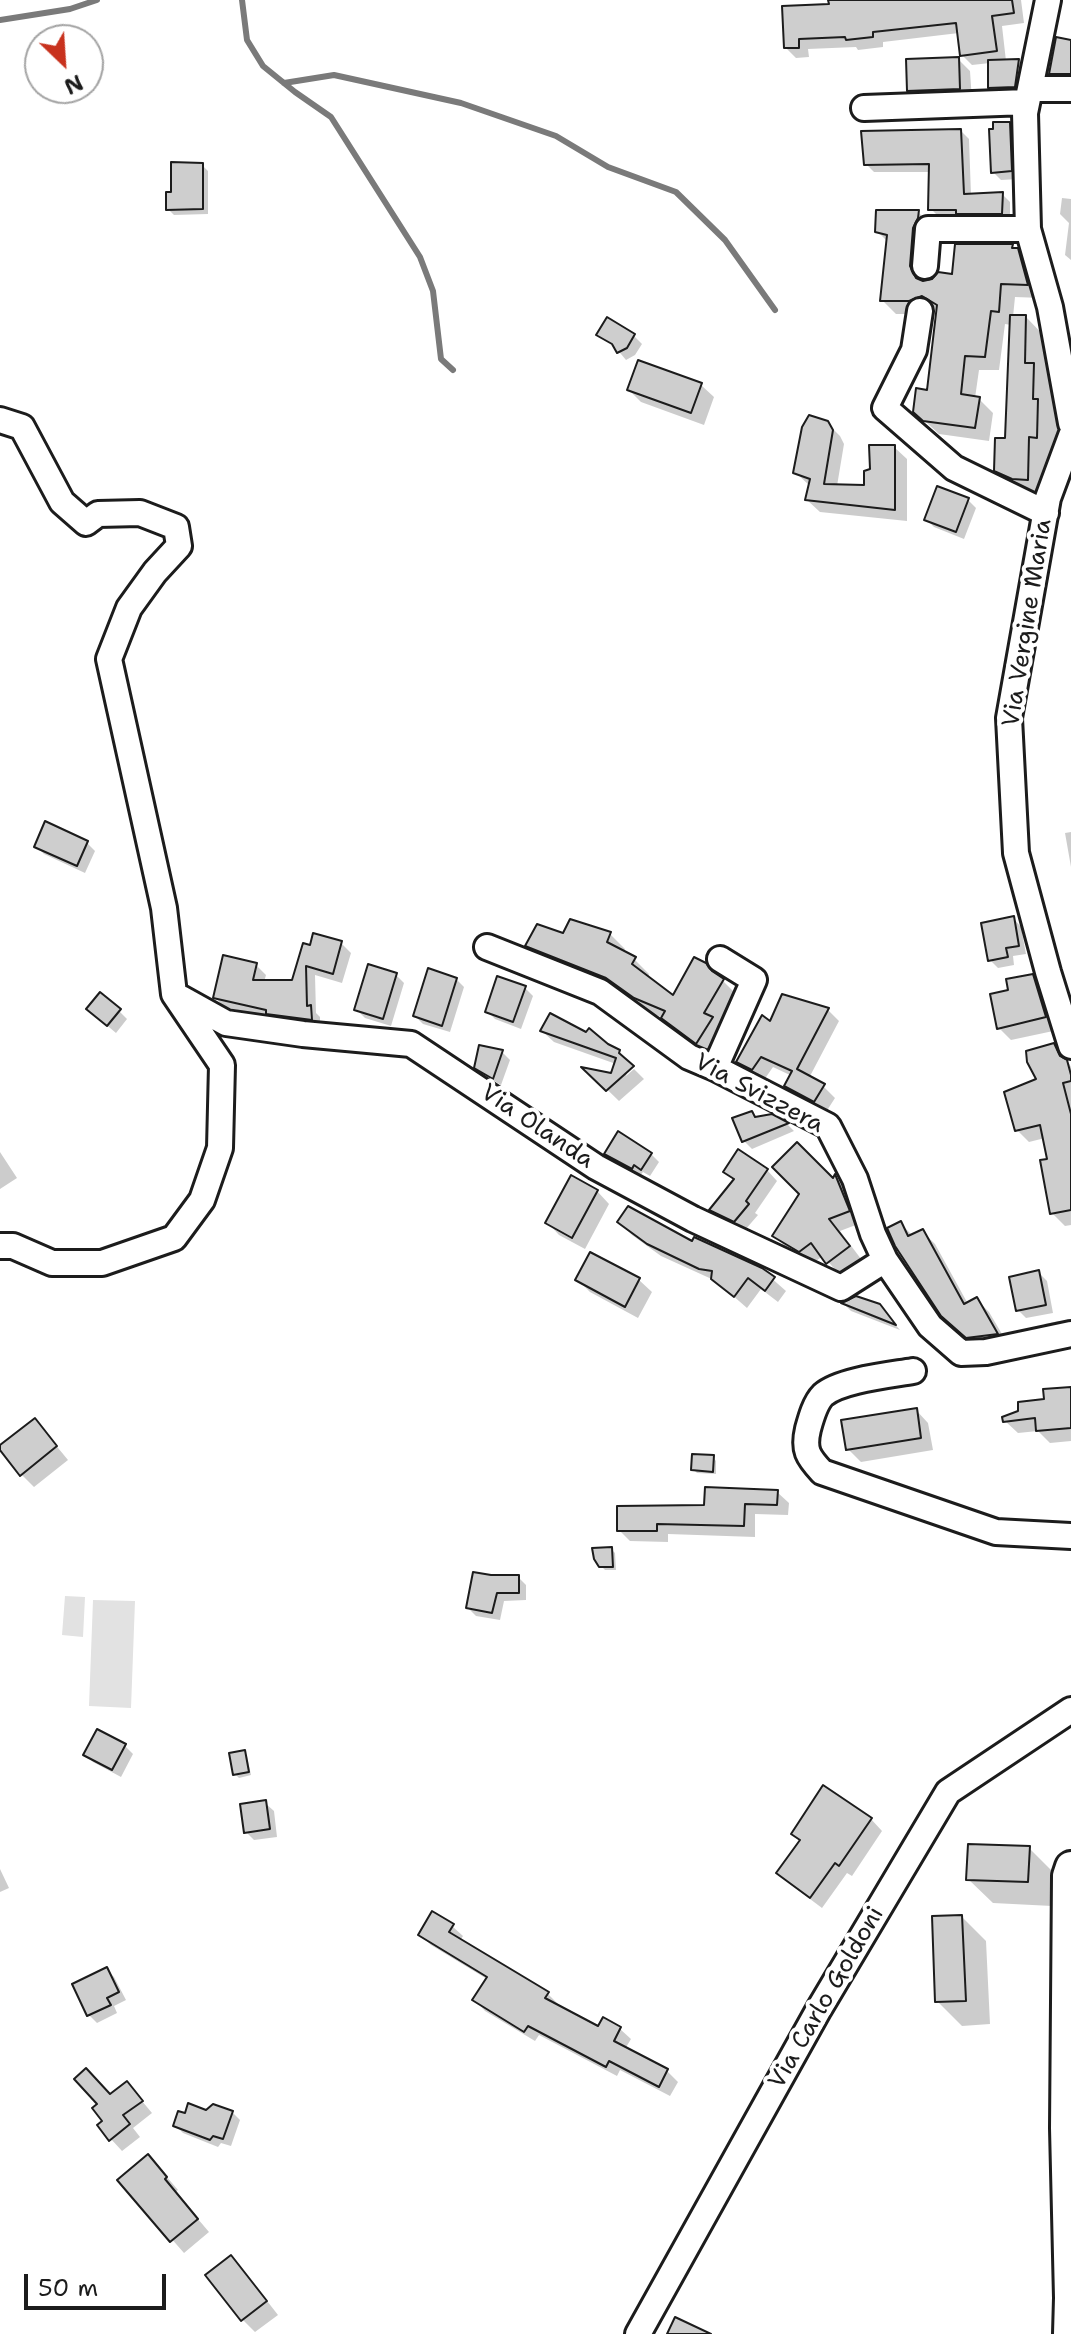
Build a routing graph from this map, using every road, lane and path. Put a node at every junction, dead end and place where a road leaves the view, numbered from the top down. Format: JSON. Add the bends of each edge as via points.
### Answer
{"nodes":[{"id":1,"x":1048,"y":0,"type":"edge"},
{"id":2,"x":1071,"y":89,"type":"edge"},
{"id":3,"x":1028,"y":96,"type":"junction"},
{"id":4,"x":864,"y":108,"type":"dead end"},
{"id":5,"x":1028,"y":229,"type":"junction"},
{"id":6,"x":925,"y":266,"type":"dead end"},
{"id":7,"x":920,"y":311,"type":"dead end"},
{"id":8,"x":1064,"y":351,"type":"edge"},
{"id":9,"x":0,"y":420,"type":"edge"},
{"id":10,"x":1071,"y":423,"type":"edge"},
{"id":11,"x":1071,"y":436,"type":"edge"},
{"id":12,"x":1046,"y":513,"type":"junction"},
{"id":13,"x":487,"y":947,"type":"dead end"},
{"id":14,"x":720,"y":959,"type":"dead end"},
{"id":15,"x":174,"y":994,"type":"junction"},
{"id":16,"x":1071,"y":1046,"type":"edge"},
{"id":17,"x":715,"y":1068,"type":"junction"},
{"id":18,"x":0,"y":1246,"type":"edge"},
{"id":19,"x":885,"y":1260,"type":"junction"},
{"id":20,"x":1071,"y":1334,"type":"edge"},
{"id":21,"x":913,"y":1371,"type":"dead end"},
{"id":22,"x":1071,"y":1536,"type":"edge"},
{"id":23,"x":1071,"y":1710,"type":"edge"},
{"id":24,"x":1071,"y":1867,"type":"edge"},
{"id":25,"x":638,"y":2334,"type":"edge"},
{"id":26,"x":1069,"y":2334,"type":"edge"}],
"edges":[{"from":1,"to":3,"type":"street"},
{"from":2,"to":3,"type":"street"},
{"from":3,"to":4,"type":"street"},
{"from":3,"to":5,"type":"street"},
{"from":5,"to":6,"type":"street","via":[[928,229]]},
{"from":5,"to":8,"type":"street"},
{"from":7,"to":12,"type":"street","via":[[914,350],[885,408],[954,468]]},
{"from":8,"to":10,"type":"street"},
{"from":9,"to":15,"type":"street","via":[[22,427],[62,502],[86,523],[98,514],[140,513],[176,527],[179,546],[129,608],[109,659],[164,908]]},
{"from":11,"to":12,"type":"street","name":"Via Vergine Maria"},
{"from":12,"to":16,"type":"street","name":"Via Vergine Maria","via":[[1009,718],[1016,853]]},
{"from":13,"to":17,"type":"street","name":"Via Svizzera","via":[[600,992],[689,1057]]},
{"from":14,"to":17,"type":"street","via":[[754,980]]},
{"from":15,"to":18,"type":"street","via":[[222,1065],[220,1148],[202,1200],[174,1238],[102,1263],[52,1263],[13,1246]]},
{"from":15,"to":19,"type":"street","name":"Via Olanda","via":[[226,1023],[411,1044],[596,1167],[841,1288]]},
{"from":17,"to":19,"type":"street","name":"Via Svizzera","via":[[828,1126],[855,1179]]},
{"from":19,"to":20,"type":"street","name":"Via Svizzera","via":[[930,1326],[961,1353]]},
{"from":21,"to":22,"type":"street","via":[[838,1387],[823,1396],[811,1414],[805,1442],[809,1458],[822,1472],[996,1532]]},
{"from":23,"to":25,"type":"street","name":"Via Carlo Goldoni","via":[[948,1792],[819,2009]]},
{"from":24,"to":26,"type":"main road"}]}
